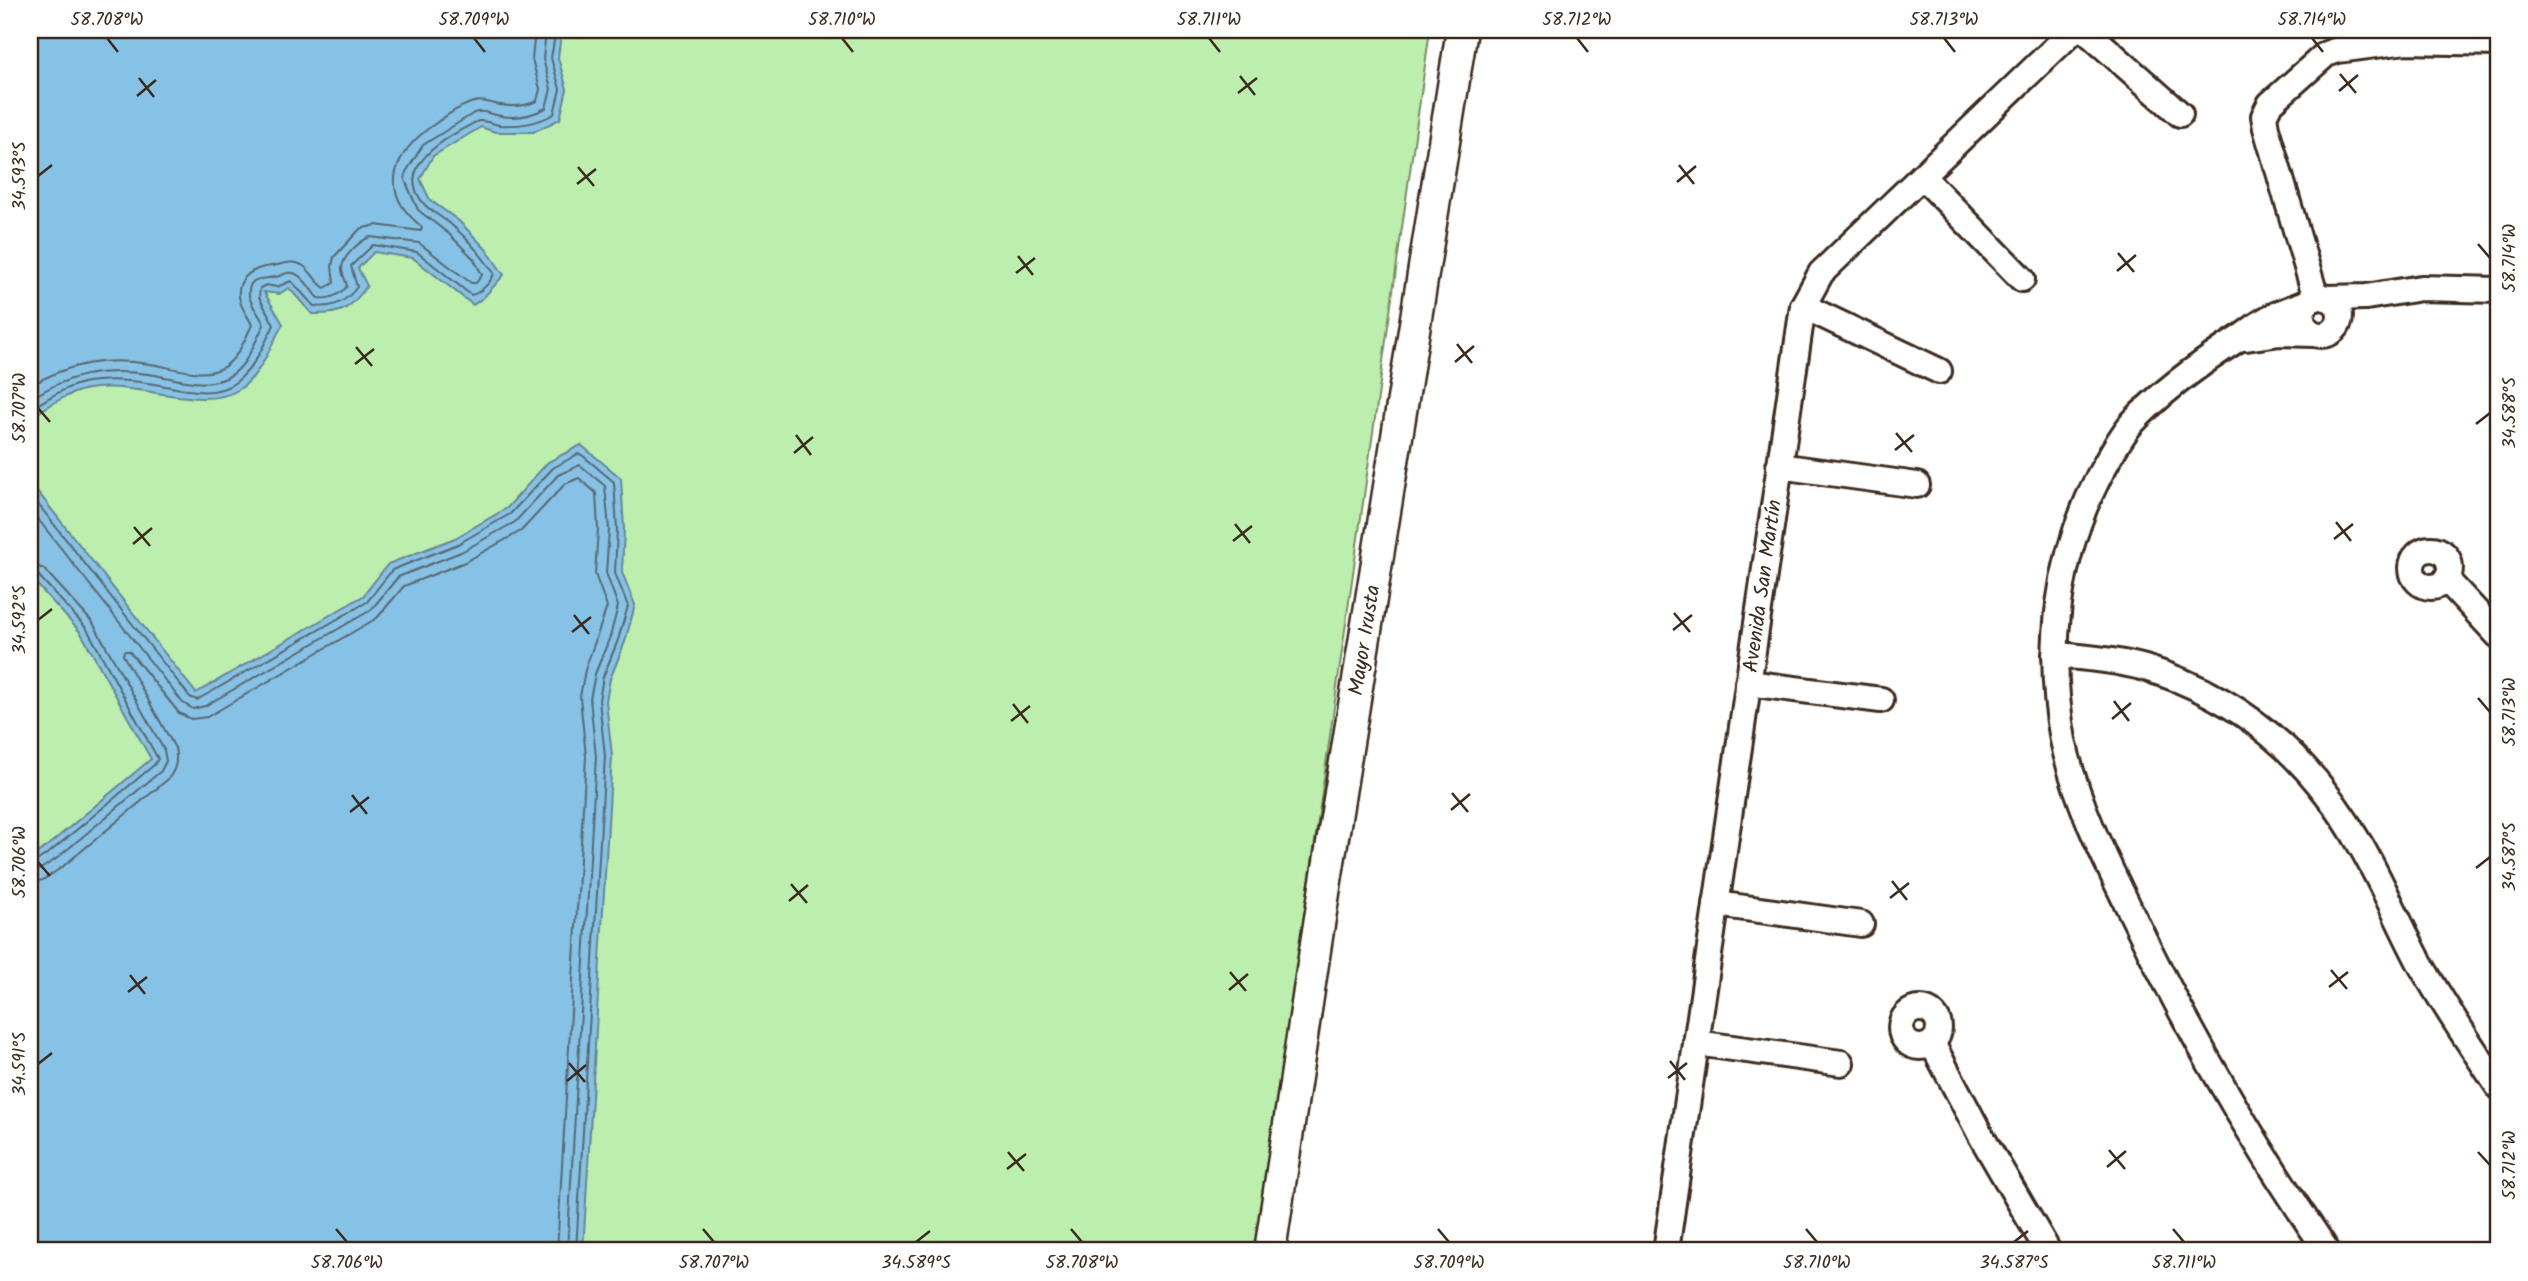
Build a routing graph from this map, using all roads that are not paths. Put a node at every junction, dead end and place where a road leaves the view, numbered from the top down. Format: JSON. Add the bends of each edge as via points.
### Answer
{"nodes":[{"id":1,"x":1462,"y":30,"type":"edge"},
{"id":2,"x":2074,"y":30,"type":"edge"},
{"id":3,"x":2085,"y":30,"type":"edge"},
{"id":4,"x":2498,"y":43,"type":"edge"},
{"id":5,"x":2180,"y":114,"type":"dead end"},
{"id":6,"x":1922,"y":176,"type":"junction"},
{"id":7,"x":2022,"y":279,"type":"dead end"},
{"id":8,"x":2498,"y":290,"type":"edge"},
{"id":9,"x":2402,"y":291,"type":"junction"},
{"id":10,"x":2317,"y":299,"type":"junction"},
{"id":11,"x":1803,"y":306,"type":"junction"},
{"id":12,"x":2325,"y":331,"type":"junction"},
{"id":13,"x":2238,"y":339,"type":"junction"},
{"id":14,"x":1939,"y":371,"type":"dead end"},
{"id":15,"x":1780,"y":466,"type":"junction"},
{"id":16,"x":1917,"y":485,"type":"dead end"},
{"id":17,"x":2446,"y":579,"type":"dead end"},
{"id":18,"x":2498,"y":635,"type":"edge"},
{"id":19,"x":2055,"y":655,"type":"junction"},
{"id":20,"x":1748,"y":683,"type":"junction"},
{"id":21,"x":1881,"y":700,"type":"dead end"},
{"id":22,"x":1716,"y":904,"type":"junction"},
{"id":23,"x":1861,"y":924,"type":"dead end"},
{"id":24,"x":1696,"y":1043,"type":"junction"},
{"id":25,"x":1932,"y":1043,"type":"dead end"},
{"id":26,"x":1841,"y":1063,"type":"dead end"},
{"id":27,"x":2498,"y":1086,"type":"edge"},
{"id":28,"x":1270,"y":1251,"type":"edge"},
{"id":29,"x":1666,"y":1251,"type":"edge"},
{"id":30,"x":2048,"y":1251,"type":"edge"},
{"id":31,"x":2327,"y":1251,"type":"edge"}],
"edges":[{"from":1,"to":28,"type":"main road","name":"Mayor Irusta"},
{"from":2,"to":6,"type":"street","name":"Avenida San Martín"},
{"from":3,"to":5,"type":"street"},
{"from":4,"to":10,"type":"street","via":[[2406,41],[2338,50],[2318,59],[2270,104],[2264,116],[2266,128]]},
{"from":6,"to":7,"type":"street"},
{"from":6,"to":11,"type":"street","name":"Avenida San Martín","via":[[1821,273]]},
{"from":8,"to":9,"type":"street"},
{"from":9,"to":10,"type":"street"},
{"from":9,"to":12,"type":"street"},
{"from":10,"to":12,"type":"street","via":[[2304,307],[2302,320],[2308,331]]},
{"from":10,"to":13,"type":"street","via":[[2269,318]]},
{"from":11,"to":14,"type":"street"},
{"from":11,"to":15,"type":"street","name":"Avenida San Martín"},
{"from":12,"to":13,"type":"street"},
{"from":13,"to":19,"type":"street","via":[[2164,394],[2131,425],[2109,457],[2076,526],[2063,575]]},
{"from":15,"to":16,"type":"street"},
{"from":15,"to":20,"type":"street","name":"Avenida San Martín"},
{"from":17,"to":18,"type":"street"},
{"from":19,"to":27,"type":"street","via":[[2143,667],[2196,686],[2267,730],[2294,756],[2320,784],[2362,846],[2421,964]]},
{"from":19,"to":31,"type":"street","via":[[2064,742],[2109,868],[2216,1077]]},
{"from":20,"to":21,"type":"street"},
{"from":20,"to":22,"type":"street","name":"Avenida San Martín"},
{"from":22,"to":23,"type":"street"},
{"from":22,"to":24,"type":"street","name":"Avenida San Martín"},
{"from":24,"to":26,"type":"street"},
{"from":24,"to":29,"type":"street","name":"Avenida San Martín"},
{"from":25,"to":30,"type":"street"}]}
